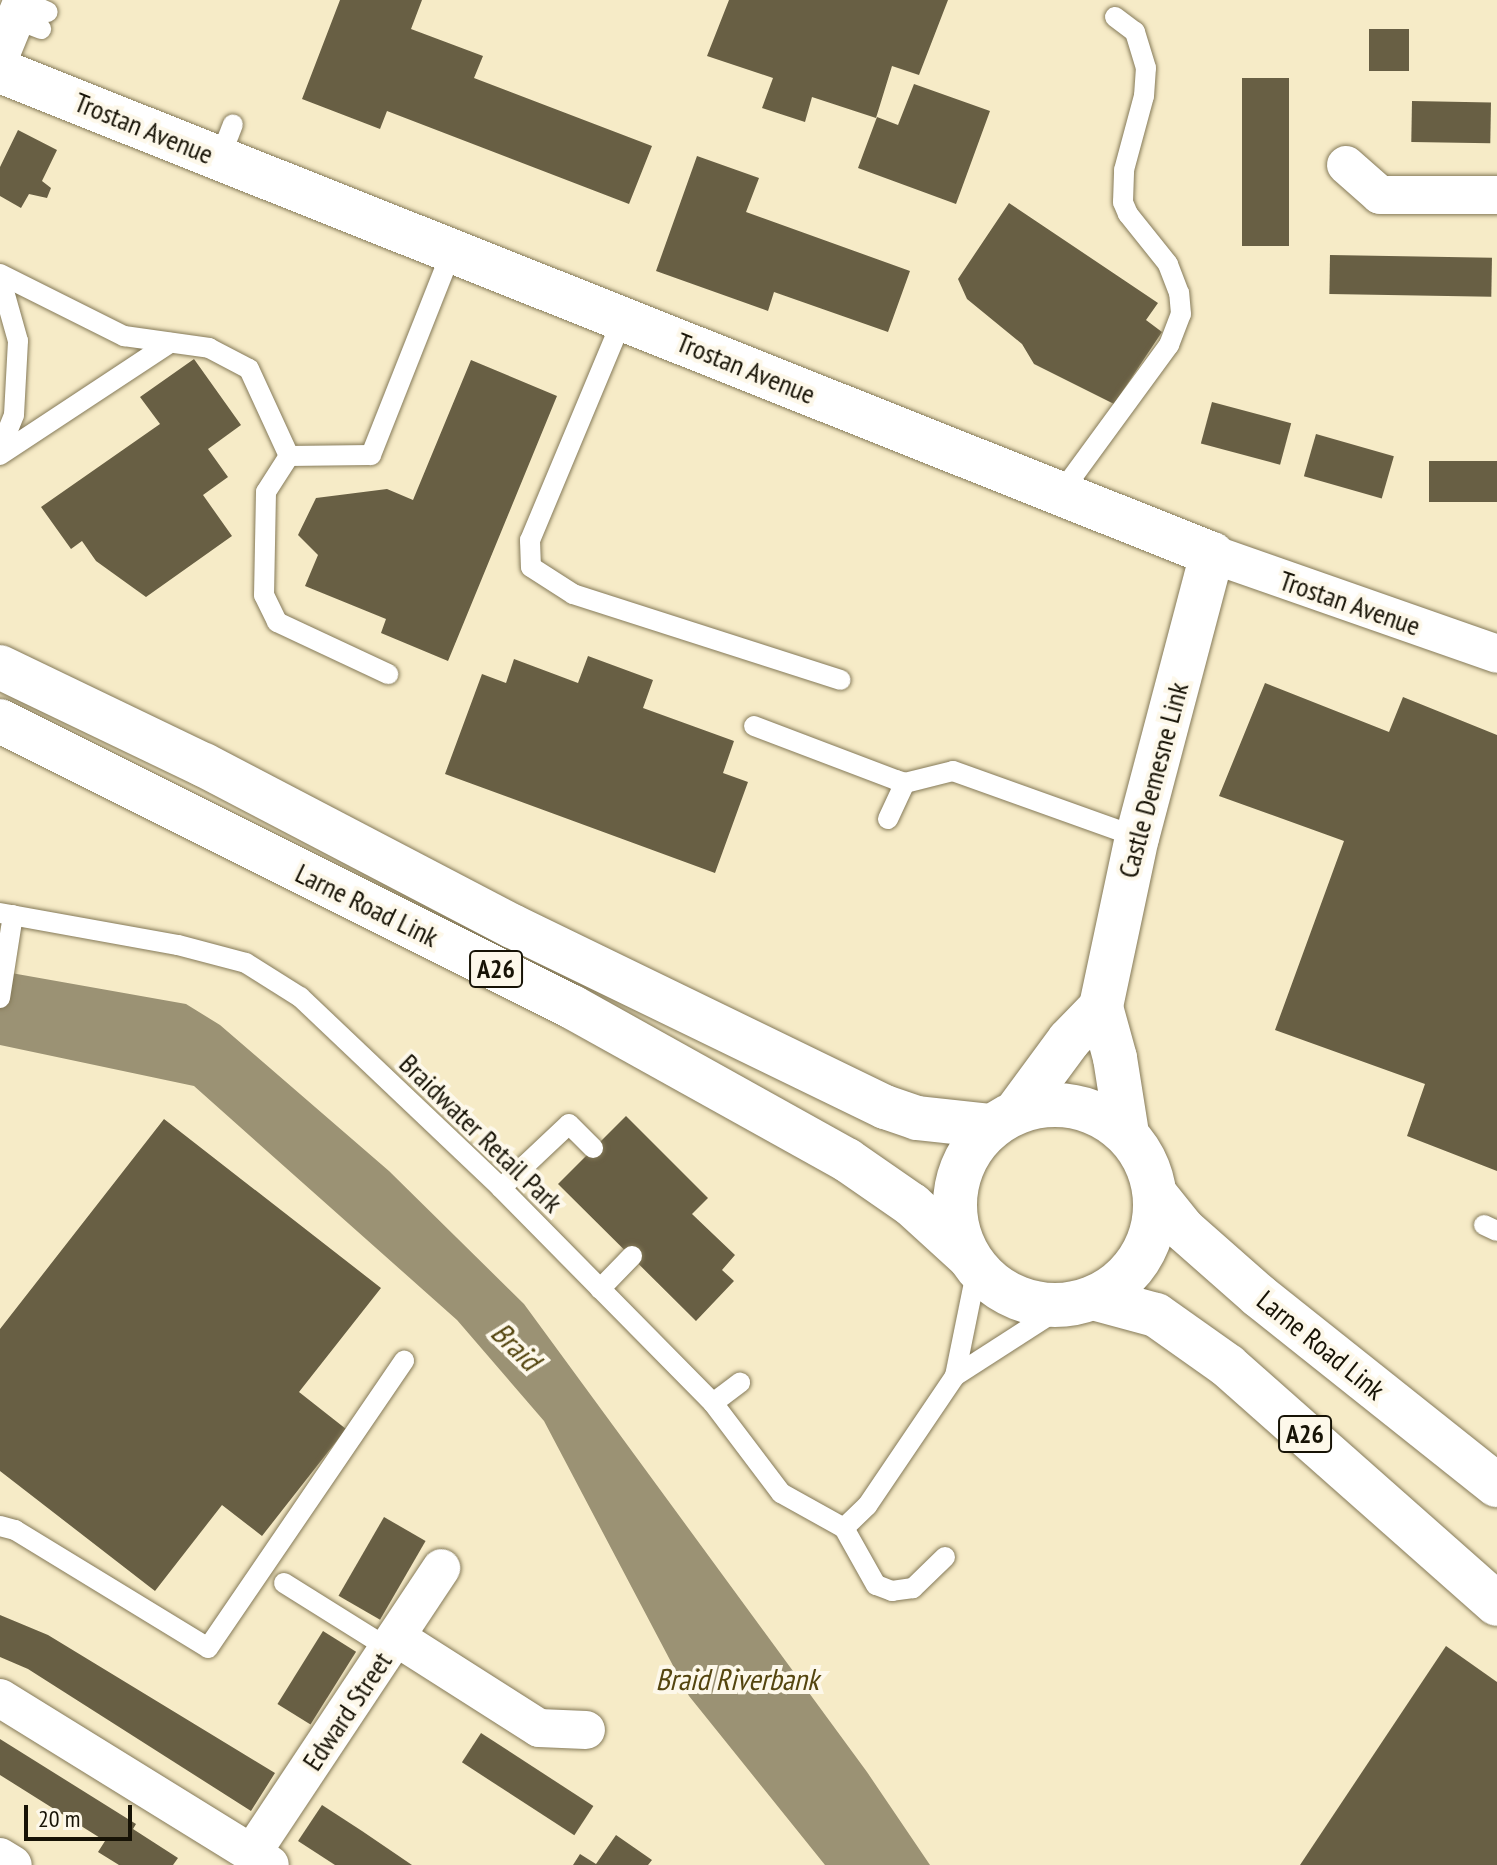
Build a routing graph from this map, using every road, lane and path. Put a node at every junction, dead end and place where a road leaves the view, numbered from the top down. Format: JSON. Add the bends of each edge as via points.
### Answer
{"nodes":[{"id":1,"x":30,"y":12,"type":"edge"},
{"id":2,"x":1115,"y":17,"type":"dead end"},
{"id":3,"x":0,"y":56,"type":"edge"},
{"id":4,"x":0,"y":71,"type":"edge"},
{"id":5,"x":1346,"y":165,"type":"dead end"},
{"id":6,"x":1497,"y":195,"type":"edge"},
{"id":7,"x":452,"y":250,"type":"junction"},
{"id":8,"x":0,"y":276,"type":"edge"},
{"id":9,"x":623,"y":318,"type":"junction"},
{"id":10,"x":170,"y":343,"type":"junction"},
{"id":11,"x":0,"y":452,"type":"edge"},
{"id":12,"x":289,"y":456,"type":"junction"},
{"id":13,"x":1060,"y":494,"type":"junction"},
{"id":14,"x":1212,"y":554,"type":"junction"},
{"id":15,"x":1497,"y":654,"type":"edge"},
{"id":16,"x":0,"y":667,"type":"edge"},
{"id":17,"x":388,"y":674,"type":"dead end"},
{"id":18,"x":841,"y":680,"type":"dead end"},
{"id":19,"x":0,"y":721,"type":"edge"},
{"id":20,"x":754,"y":726,"type":"dead end"},
{"id":21,"x":905,"y":783,"type":"junction"},
{"id":22,"x":888,"y":819,"type":"dead end"},
{"id":23,"x":1137,"y":837,"type":"junction"},
{"id":24,"x":6,"y":914,"type":"edge"},
{"id":25,"x":0,"y":998,"type":"edge"},
{"id":26,"x":1101,"y":1007,"type":"junction"},
{"id":27,"x":1004,"y":1119,"type":"junction"},
{"id":28,"x":1127,"y":1134,"type":"junction"},
{"id":29,"x":593,"y":1148,"type":"dead end"},
{"id":30,"x":501,"y":1188,"type":"junction"},
{"id":31,"x":1155,"y":1194,"type":"junction"},
{"id":32,"x":632,"y":1256,"type":"dead end"},
{"id":33,"x":972,"y":1262,"type":"junction"},
{"id":34,"x":600,"y":1289,"type":"junction"},
{"id":35,"x":1079,"y":1301,"type":"junction"},
{"id":36,"x":404,"y":1361,"type":"dead end"},
{"id":37,"x":955,"y":1376,"type":"junction"},
{"id":38,"x":740,"y":1383,"type":"dead end"},
{"id":39,"x":713,"y":1403,"type":"junction"},
{"id":40,"x":1497,"y":1485,"type":"edge"},
{"id":41,"x":0,"y":1526,"type":"edge"},
{"id":42,"x":844,"y":1528,"type":"junction"},
{"id":43,"x":945,"y":1557,"type":"dead end"},
{"id":44,"x":441,"y":1568,"type":"dead end"},
{"id":45,"x":284,"y":1583,"type":"dead end"},
{"id":46,"x":1497,"y":1604,"type":"edge"},
{"id":47,"x":392,"y":1642,"type":"junction"},
{"id":48,"x":0,"y":1698,"type":"edge"},
{"id":49,"x":586,"y":1730,"type":"dead end"},
{"id":50,"x":0,"y":1857,"type":"edge"},
{"id":51,"x":261,"y":1859,"type":"edge"},
{"id":52,"x":13,"y":1865,"type":"edge"}],
"edges":[{"from":1,"to":3,"type":"street"},
{"from":2,"to":13,"type":"lane","via":[[1135,32],[1146,68],[1124,170],[1123,202],[1168,264],[1181,314],[1169,345]]},
{"from":4,"to":7,"type":"main road","name":"Trostan Avenue","via":[[227,141]]},
{"from":5,"to":6,"type":"street","via":[[1380,195]]},
{"from":7,"to":9,"type":"main road","name":"Trostan Avenue"},
{"from":7,"to":12,"type":"lane","via":[[371,455]]},
{"from":8,"to":10,"type":"lane","via":[[124,336]]},
{"from":8,"to":11,"type":"lane","via":[[18,341],[14,415]]},
{"from":9,"to":13,"type":"main road","name":"Trostan Avenue"},
{"from":9,"to":18,"type":"lane","via":[[530,540],[531,567],[573,594]]},
{"from":10,"to":11,"type":"lane"},
{"from":10,"to":12,"type":"lane","via":[[209,348],[249,369]]},
{"from":12,"to":17,"type":"lane","via":[[266,492],[264,595],[277,622]]},
{"from":13,"to":14,"type":"main road","name":"Trostan Avenue"},
{"from":14,"to":15,"type":"street","name":"Trostan Avenue"},
{"from":14,"to":23,"type":"main road","name":"Castle Demesne Link"},
{"from":16,"to":27,"type":"main road","name":"Larne Road Link","number":"A26","via":[[204,765],[526,933],[885,1107],[917,1118]]},
{"from":19,"to":33,"type":"main road","name":"Larne Road Link","number":"A26","via":[[572,1007],[847,1160],[912,1205]]},
{"from":20,"to":21,"type":"lane"},
{"from":21,"to":22,"type":"lane"},
{"from":21,"to":23,"type":"lane","via":[[953,771]]},
{"from":23,"to":26,"type":"main road","name":"Castle Demesne Link"},
{"from":24,"to":25,"type":"lane","via":[[9,943]]},
{"from":24,"to":30,"type":"lane","name":"Braidwater Retail Park","via":[[178,945],[246,963],[300,997]]},
{"from":26,"to":27,"type":"main road"},
{"from":26,"to":28,"type":"main road","name":"Castle Demesne Link"},
{"from":27,"to":28,"type":"main road","number":"A26","via":[[1043,1104],[1072,1106],[1099,1114]]},
{"from":27,"to":33,"type":"main road","via":[[972,1147],[959,1173],[956,1216]]},
{"from":28,"to":31,"type":"main road","number":"A26","via":[[1147,1163]]},
{"from":29,"to":30,"type":"lane","via":[[569,1124]]},
{"from":30,"to":34,"type":"lane","name":"Braidwater Retail Park"},
{"from":31,"to":35,"type":"main road","number":"A26","via":[[1153,1226],[1141,1256],[1120,1281]]},
{"from":31,"to":40,"type":"main road","name":"Larne Road Link","number":"A26","via":[[1183,1229],[1259,1296]]},
{"from":32,"to":34,"type":"lane"},
{"from":33,"to":35,"type":"main road","number":"A26","via":[[1009,1294],[1037,1304]]},
{"from":33,"to":37,"type":"lane"},
{"from":34,"to":39,"type":"lane","name":"Braidwater Retail Park"},
{"from":35,"to":37,"type":"lane"},
{"from":35,"to":46,"type":"main road","number":"A26","via":[[1156,1315],[1228,1366]]},
{"from":36,"to":41,"type":"lane","via":[[208,1648],[15,1530]]},
{"from":37,"to":42,"type":"lane","via":[[867,1506]]},
{"from":38,"to":39,"type":"lane"},
{"from":39,"to":42,"type":"lane","name":"Braidwater Retail Park","via":[[781,1493]]},
{"from":42,"to":43,"type":"lane","via":[[876,1585],[892,1591],[913,1588]]},
{"from":44,"to":47,"type":"street","name":"Edward Street"},
{"from":45,"to":47,"type":"lane"},
{"from":47,"to":49,"type":"street","via":[[539,1728]]},
{"from":47,"to":51,"type":"street","name":"Edward Street"},
{"from":48,"to":51,"type":"street"},
{"from":50,"to":52,"type":"street"}]}
